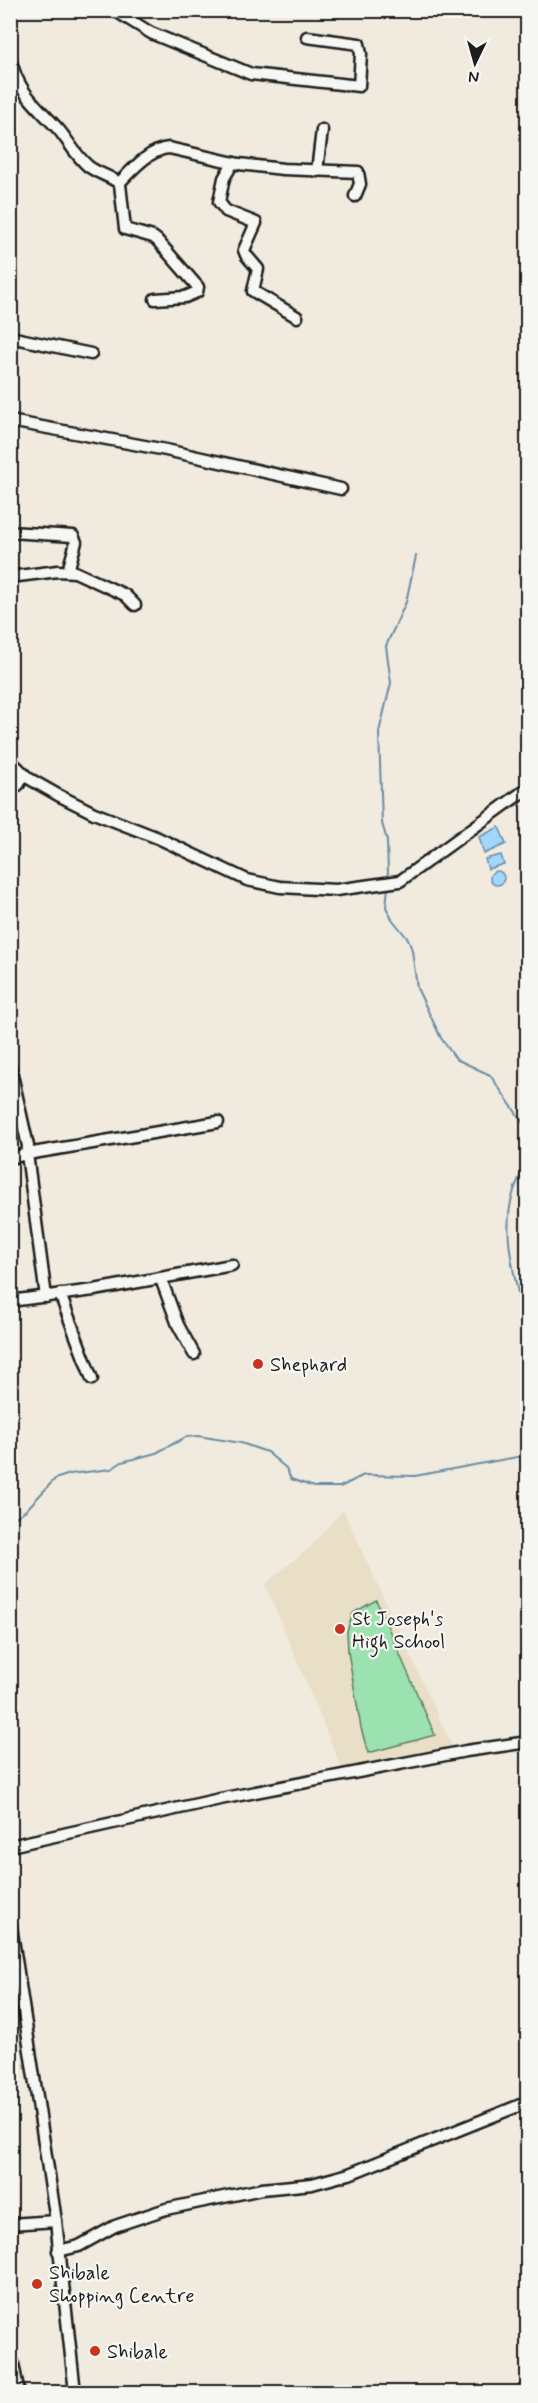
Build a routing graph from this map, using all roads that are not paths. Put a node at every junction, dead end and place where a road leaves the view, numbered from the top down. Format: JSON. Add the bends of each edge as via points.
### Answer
{"nodes":[{"id":1,"x":114,"y":10,"type":"edge"},
{"id":2,"x":307,"y":37,"type":"dead end"},
{"id":3,"x":10,"y":58,"type":"edge"},
{"id":4,"x":322,"y":130,"type":"dead end"},
{"id":5,"x":233,"y":163,"type":"junction"},
{"id":6,"x":317,"y":171,"type":"junction"},
{"id":7,"x":119,"y":183,"type":"junction"},
{"id":8,"x":355,"y":196,"type":"dead end"},
{"id":9,"x":155,"y":298,"type":"dead end"},
{"id":10,"x":297,"y":317,"type":"dead end"},
{"id":11,"x":10,"y":337,"type":"edge"},
{"id":12,"x":91,"y":354,"type":"dead end"},
{"id":13,"x":10,"y":422,"type":"edge"},
{"id":14,"x":341,"y":489,"type":"dead end"},
{"id":15,"x":10,"y":532,"type":"edge"},
{"id":16,"x":68,"y":571,"type":"junction"},
{"id":17,"x":10,"y":577,"type":"edge"},
{"id":18,"x":135,"y":605,"type":"dead end"},
{"id":19,"x":10,"y":760,"type":"edge"},
{"id":20,"x":23,"y":775,"type":"junction"},
{"id":21,"x":528,"y":788,"type":"edge"},
{"id":22,"x":10,"y":792,"type":"edge"},
{"id":23,"x":10,"y":1066,"type":"edge"},
{"id":24,"x":218,"y":1122,"type":"dead end"},
{"id":25,"x":27,"y":1154,"type":"junction"},
{"id":26,"x":10,"y":1158,"type":"edge"},
{"id":27,"x":232,"y":1265,"type":"dead end"},
{"id":28,"x":161,"y":1279,"type":"junction"},
{"id":29,"x":60,"y":1294,"type":"junction"},
{"id":30,"x":46,"y":1297,"type":"junction"},
{"id":31,"x":10,"y":1301,"type":"edge"},
{"id":32,"x":194,"y":1354,"type":"dead end"},
{"id":33,"x":92,"y":1379,"type":"dead end"},
{"id":34,"x":528,"y":1742,"type":"edge"},
{"id":35,"x":10,"y":1846,"type":"edge"},
{"id":36,"x":10,"y":1920,"type":"edge"},
{"id":37,"x":528,"y":2102,"type":"edge"},
{"id":38,"x":56,"y":2221,"type":"junction"},
{"id":39,"x":10,"y":2224,"type":"edge"},
{"id":40,"x":58,"y":2250,"type":"junction"},
{"id":41,"x":10,"y":2361,"type":"edge"},
{"id":42,"x":16,"y":2392,"type":"edge"},
{"id":43,"x":75,"y":2392,"type":"edge"}],
"edges":[{"from":1,"to":2,"type":"street","via":[[151,33],[251,74],[359,86],[359,44]]},
{"from":3,"to":7,"type":"street","via":[[26,96],[84,162]]},
{"from":4,"to":6,"type":"street"},
{"from":5,"to":6,"type":"street"},
{"from":5,"to":7,"type":"street","via":[[164,148]]},
{"from":5,"to":10,"type":"street","via":[[224,178],[219,202],[226,211],[256,223],[244,250],[258,268],[253,291]]},
{"from":6,"to":8,"type":"street","via":[[359,173]]},
{"from":7,"to":9,"type":"street","via":[[125,229],[157,240],[198,287],[191,296]]},
{"from":11,"to":12,"type":"street"},
{"from":13,"to":14,"type":"street","via":[[166,450]]},
{"from":15,"to":16,"type":"street","via":[[73,536],[76,542]]},
{"from":16,"to":17,"type":"street"},
{"from":16,"to":18,"type":"street","via":[[125,595]]},
{"from":19,"to":20,"type":"street"},
{"from":20,"to":21,"type":"street","via":[[94,813],[247,880],[336,890],[400,881]]},
{"from":20,"to":22,"type":"street"},
{"from":23,"to":25,"type":"street"},
{"from":24,"to":25,"type":"street"},
{"from":25,"to":26,"type":"street"},
{"from":25,"to":30,"type":"street"},
{"from":27,"to":28,"type":"street"},
{"from":28,"to":29,"type":"street"},
{"from":28,"to":32,"type":"street"},
{"from":29,"to":30,"type":"street"},
{"from":29,"to":33,"type":"street"},
{"from":30,"to":31,"type":"street"},
{"from":34,"to":35,"type":"street","via":[[262,1790]]},
{"from":36,"to":38,"type":"street"},
{"from":37,"to":40,"type":"street","via":[[349,2174],[166,2209],[115,2226],[79,2246]]},
{"from":38,"to":39,"type":"street"},
{"from":38,"to":40,"type":"street"},
{"from":40,"to":43,"type":"street"},
{"from":41,"to":42,"type":"highway"}]}
